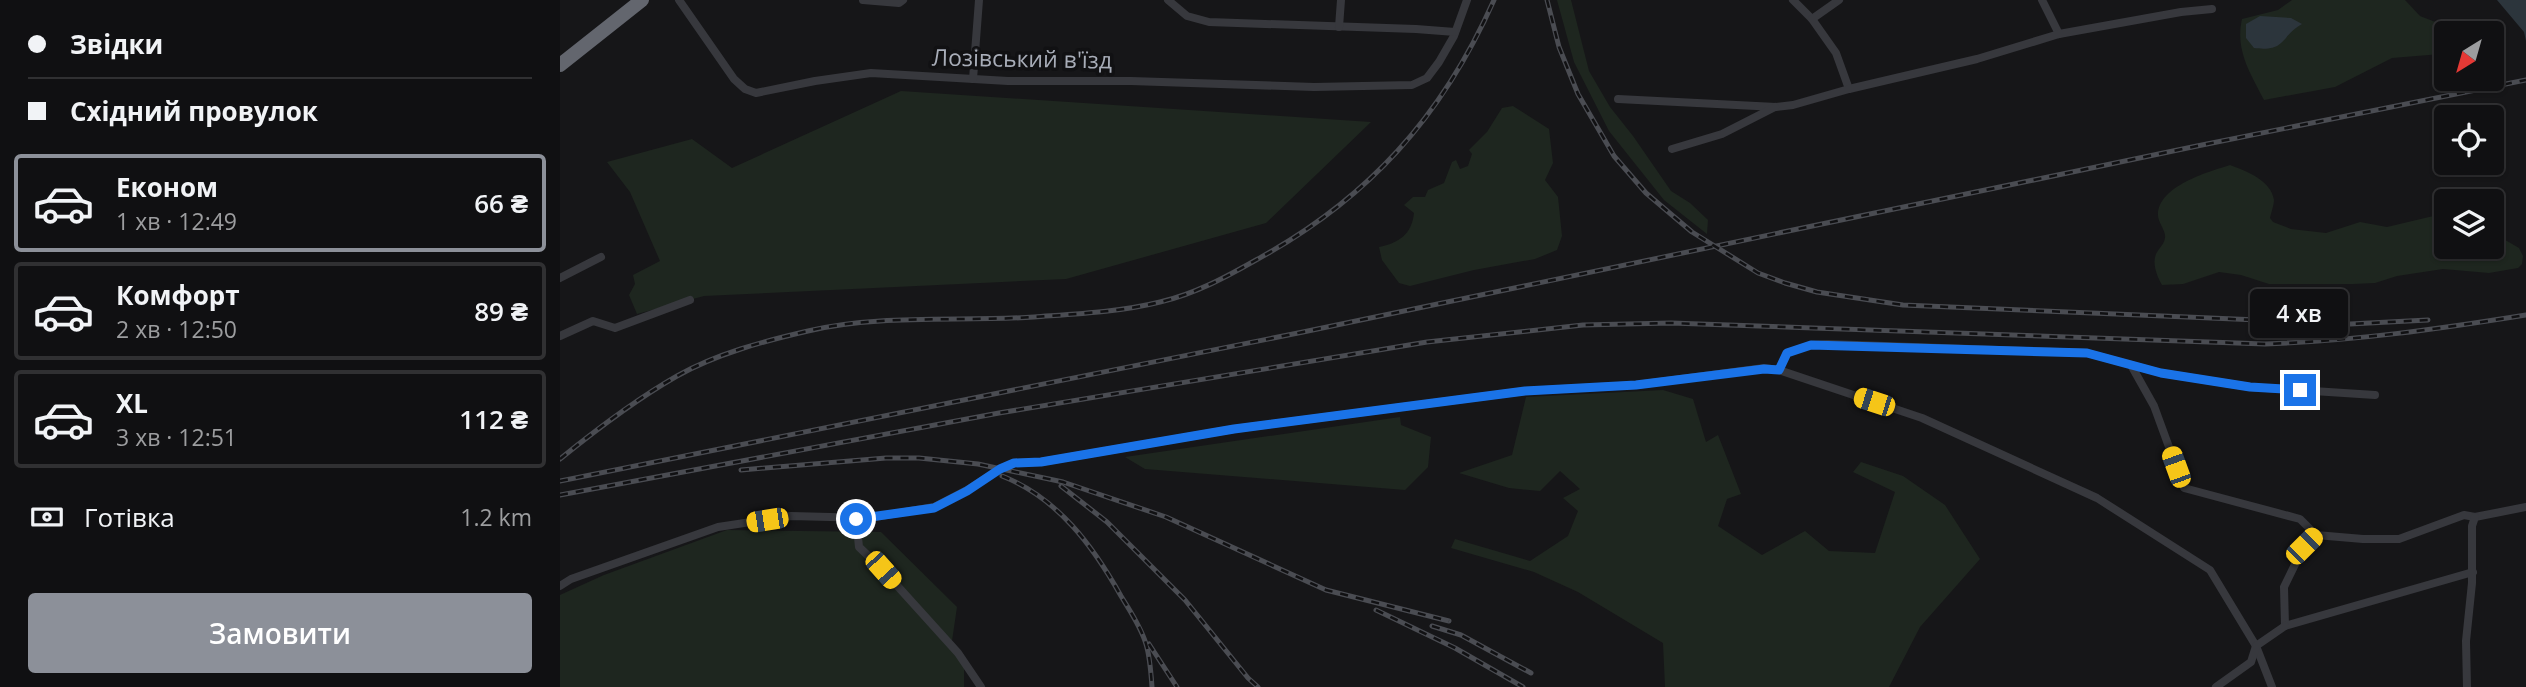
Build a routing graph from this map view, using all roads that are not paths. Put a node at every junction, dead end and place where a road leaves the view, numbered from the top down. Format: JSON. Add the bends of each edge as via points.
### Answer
{"nodes":[{"id":1,"x":642,"y":0,"type":"edge"},
{"id":2,"x":679,"y":0,"type":"edge"},
{"id":3,"x":863,"y":0,"type":"edge"},
{"id":4,"x":903,"y":0,"type":"edge"},
{"id":5,"x":979,"y":0,"type":"edge"},
{"id":6,"x":1168,"y":0,"type":"edge"},
{"id":7,"x":1341,"y":0,"type":"edge"},
{"id":8,"x":1467,"y":0,"type":"edge"},
{"id":9,"x":1793,"y":0,"type":"edge"},
{"id":10,"x":1839,"y":0,"type":"edge"},
{"id":11,"x":2042,"y":0,"type":"edge"},
{"id":12,"x":2212,"y":9,"type":"dead end"},
{"id":13,"x":1812,"y":19,"type":"junction"},
{"id":14,"x":1339,"y":27,"type":"junction"},
{"id":15,"x":1455,"y":33,"type":"junction"},
{"id":16,"x":2059,"y":34,"type":"junction"},
{"id":17,"x":560,"y":65,"type":"edge"},
{"id":18,"x":973,"y":79,"type":"junction"},
{"id":19,"x":1849,"y":89,"type":"junction"},
{"id":20,"x":1618,"y":99,"type":"dead end"},
{"id":21,"x":1776,"y":107,"type":"junction"},
{"id":22,"x":1672,"y":149,"type":"dead end"},
{"id":23,"x":601,"y":257,"type":"dead end"},
{"id":24,"x":560,"y":278,"type":"edge"},
{"id":25,"x":690,"y":300,"type":"dead end"},
{"id":26,"x":560,"y":336,"type":"edge"},
{"id":27,"x":2131,"y":365,"type":"junction"},
{"id":28,"x":1779,"y":370,"type":"junction"},
{"id":29,"x":2375,"y":395,"type":"dead end"},
{"id":30,"x":2526,"y":507,"type":"edge"},
{"id":31,"x":2475,"y":517,"type":"junction"},
{"id":32,"x":856,"y":519,"type":"junction"},
{"id":33,"x":2316,"y":535,"type":"junction"},
{"id":34,"x":2473,"y":572,"type":"junction"},
{"id":35,"x":560,"y":586,"type":"edge"},
{"id":36,"x":2285,"y":626,"type":"junction"},
{"id":37,"x":2256,"y":646,"type":"junction"},
{"id":38,"x":981,"y":687,"type":"edge"},
{"id":39,"x":2216,"y":687,"type":"edge"},
{"id":40,"x":2272,"y":687,"type":"edge"},
{"id":41,"x":2467,"y":687,"type":"edge"}],
"edges":[{"from":1,"to":17,"type":"highway"},
{"from":2,"to":18,"type":"street","name":"Лозівський в'їзд","via":[[734,79],[756,93],[871,73]]},
{"from":3,"to":4,"type":"street"},
{"from":5,"to":18,"type":"street"},
{"from":6,"to":14,"type":"street","via":[[1199,20]]},
{"from":7,"to":14,"type":"street"},
{"from":8,"to":15,"type":"street"},
{"from":9,"to":13,"type":"street"},
{"from":10,"to":13,"type":"street"},
{"from":11,"to":16,"type":"street"},
{"from":12,"to":16,"type":"street"},
{"from":13,"to":19,"type":"street","via":[[1836,53]]},
{"from":14,"to":15,"type":"street"},
{"from":15,"to":18,"type":"street","name":"Лозівський в'їзд","via":[[1427,78],[1412,85]]},
{"from":16,"to":19,"type":"street","via":[[1978,59]]},
{"from":19,"to":21,"type":"street"},
{"from":20,"to":21,"type":"street"},
{"from":21,"to":22,"type":"street","via":[[1722,134]]},
{"from":23,"to":24,"type":"street"},
{"from":25,"to":26,"type":"street","via":[[615,328],[593,321]]},
{"from":27,"to":28,"type":"street","via":[[2087,353],[1828,344],[1787,353]]},
{"from":27,"to":29,"type":"street","via":[[2250,387]]},
{"from":27,"to":33,"type":"street","via":[[2154,406],[2184,488],[2300,519]]},
{"from":28,"to":32,"type":"street","via":[[1525,391],[1014,463],[934,508]]},
{"from":28,"to":37,"type":"street","via":[[1922,418],[2097,498],[2210,570]]},
{"from":30,"to":31,"type":"street"},
{"from":31,"to":33,"type":"street","via":[[2464,515],[2399,539]]},
{"from":31,"to":34,"type":"street"},
{"from":32,"to":35,"type":"street","via":[[791,516],[718,527]]},
{"from":32,"to":38,"type":"street","via":[[859,547],[958,653]]},
{"from":33,"to":36,"type":"street","via":[[2304,546],[2284,587]]},
{"from":34,"to":36,"type":"street"},
{"from":34,"to":41,"type":"street"},
{"from":36,"to":37,"type":"street"},
{"from":37,"to":39,"type":"street","via":[[2251,662]]},
{"from":37,"to":40,"type":"street"}]}
